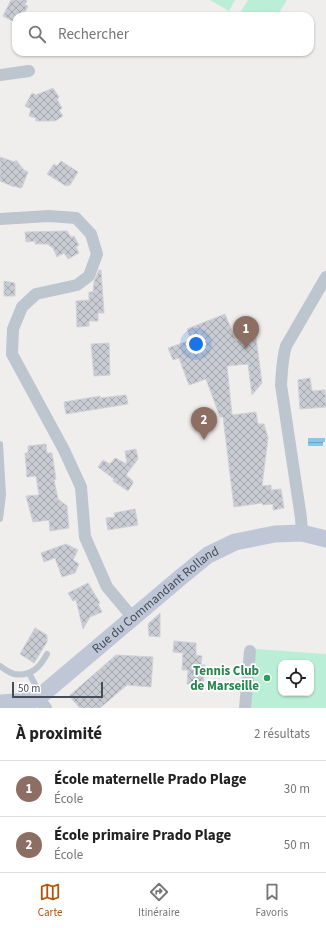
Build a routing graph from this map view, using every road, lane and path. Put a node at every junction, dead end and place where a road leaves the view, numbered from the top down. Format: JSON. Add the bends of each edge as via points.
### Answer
{"nodes":[{"id":1,"x":29,"y":71,"type":"dead end"},
{"id":2,"x":0,"y":75,"type":"edge"},
{"id":3,"x":0,"y":219,"type":"edge"},
{"id":4,"x":326,"y":277,"type":"edge"},
{"id":5,"x":0,"y":444,"type":"edge"},
{"id":6,"x":0,"y":518,"type":"edge"},
{"id":7,"x":302,"y":534,"type":"junction"},
{"id":8,"x":326,"y":539,"type":"edge"},
{"id":9,"x":133,"y":618,"type":"junction"},
{"id":10,"x":250,"y":651,"type":"dead end"},
{"id":11,"x":47,"y":654,"type":"dead end"},
{"id":12,"x":0,"y":666,"type":"edge"},
{"id":13,"x":29,"y":673,"type":"junction"},
{"id":14,"x":37,"y":702,"type":"edge"},
{"id":15,"x":0,"y":703,"type":"edge"},
{"id":16,"x":245,"y":708,"type":"edge"}],
"edges":[{"from":1,"to":2,"type":"street"},
{"from":3,"to":9,"type":"street","via":[[48,216],[76,218],[91,234],[97,254],[89,276],[77,284],[36,294],[22,307],[13,329],[12,354],[81,486],[85,537],[107,587]]},
{"from":4,"to":7,"type":"street","via":[[286,346],[282,366],[281,385]]},
{"from":5,"to":6,"type":"lane","via":[[3,495]]},
{"from":7,"to":8,"type":"street","name":"Rue du Commandant Rolland"},
{"from":7,"to":9,"type":"street","name":"Rue du Commandant Rolland","via":[[275,534],[235,542],[208,555]]},
{"from":9,"to":14,"type":"street","name":"Rue du Commandant Rolland"},
{"from":10,"to":16,"type":"street"},
{"from":11,"to":13,"type":"lane","via":[[40,666]]},
{"from":12,"to":13,"type":"lane","via":[[14,674]]},
{"from":13,"to":14,"type":"lane"},
{"from":14,"to":15,"type":"street"}]}
